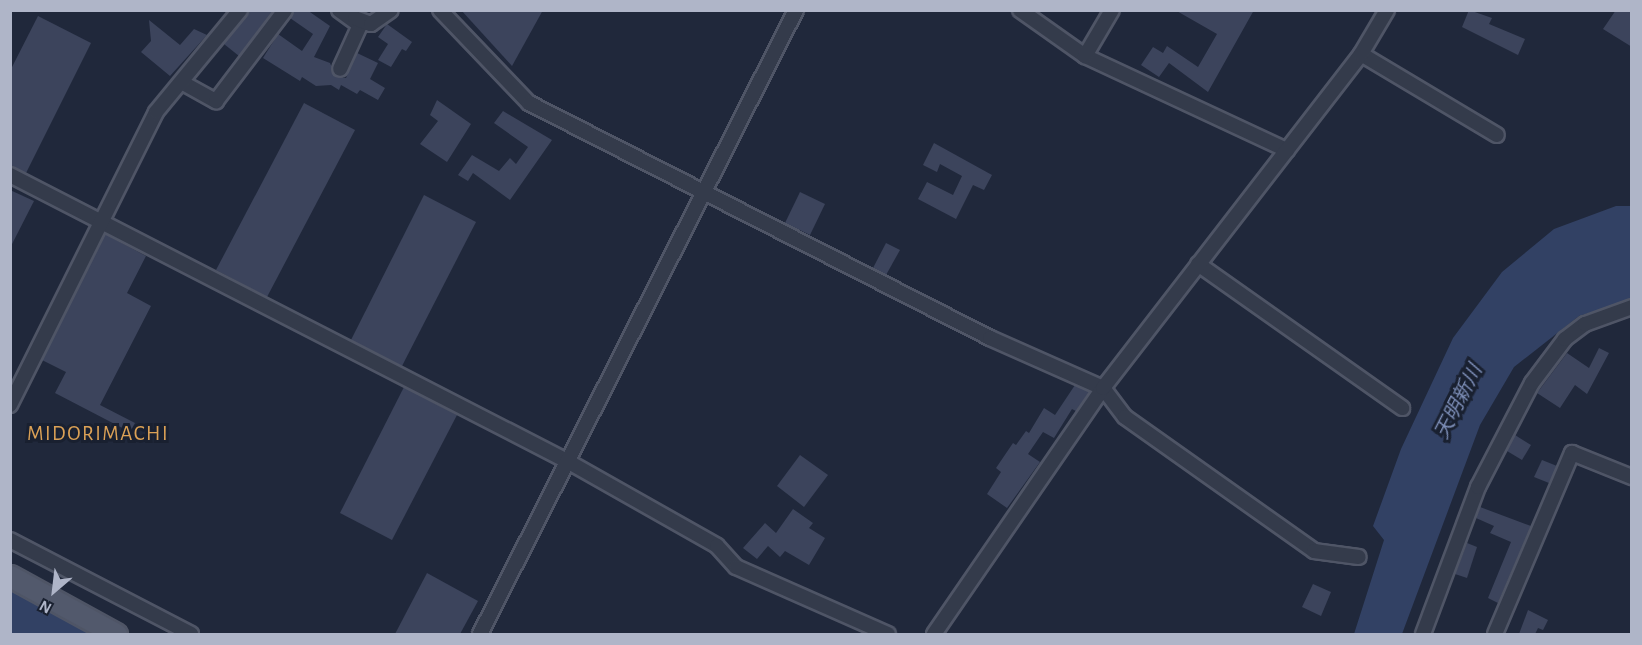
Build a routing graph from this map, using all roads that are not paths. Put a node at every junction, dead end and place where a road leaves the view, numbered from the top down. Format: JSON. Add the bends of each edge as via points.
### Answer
{"nodes":[{"id":1,"x":240,"y":10,"type":"edge"},
{"id":2,"x":285,"y":10,"type":"edge"},
{"id":3,"x":339,"y":10,"type":"edge"},
{"id":4,"x":391,"y":10,"type":"edge"},
{"id":5,"x":440,"y":10,"type":"edge"},
{"id":6,"x":796,"y":10,"type":"edge"},
{"id":7,"x":1020,"y":10,"type":"edge"},
{"id":8,"x":1112,"y":10,"type":"edge"},
{"id":9,"x":1387,"y":10,"type":"edge"},
{"id":10,"x":355,"y":18,"type":"junction"},
{"id":11,"x":1361,"y":54,"type":"junction"},
{"id":12,"x":1085,"y":56,"type":"junction"},
{"id":13,"x":340,"y":69,"type":"dead end"},
{"id":14,"x":183,"y":82,"type":"junction"},
{"id":15,"x":1497,"y":135,"type":"dead end"},
{"id":16,"x":1287,"y":150,"type":"junction"},
{"id":17,"x":10,"y":175,"type":"edge"},
{"id":18,"x":703,"y":192,"type":"junction"},
{"id":19,"x":102,"y":225,"type":"junction"},
{"id":20,"x":1198,"y":264,"type":"junction"},
{"id":21,"x":1632,"y":307,"type":"edge"},
{"id":22,"x":1103,"y":388,"type":"junction"},
{"id":23,"x":10,"y":405,"type":"edge"},
{"id":24,"x":1402,"y":408,"type":"dead end"},
{"id":25,"x":567,"y":461,"type":"junction"},
{"id":26,"x":1632,"y":477,"type":"edge"},
{"id":27,"x":10,"y":540,"type":"edge"},
{"id":28,"x":1359,"y":557,"type":"dead end"},
{"id":29,"x":10,"y":576,"type":"edge"},
{"id":30,"x":116,"y":634,"type":"edge"},
{"id":31,"x":191,"y":634,"type":"edge"},
{"id":32,"x":480,"y":634,"type":"edge"},
{"id":33,"x":888,"y":634,"type":"edge"},
{"id":34,"x":933,"y":634,"type":"edge"},
{"id":35,"x":1423,"y":634,"type":"edge"},
{"id":36,"x":1495,"y":634,"type":"edge"}],
"edges":[{"from":1,"to":14,"type":"street"},
{"from":2,"to":14,"type":"street","via":[[216,101]]},
{"from":3,"to":10,"type":"street"},
{"from":4,"to":10,"type":"street","via":[[371,24]]},
{"from":5,"to":18,"type":"street","via":[[529,103]]},
{"from":6,"to":18,"type":"street"},
{"from":7,"to":12,"type":"street"},
{"from":8,"to":12,"type":"street"},
{"from":9,"to":11,"type":"street"},
{"from":10,"to":13,"type":"street","via":[[360,25]]},
{"from":11,"to":15,"type":"street"},
{"from":11,"to":16,"type":"street"},
{"from":12,"to":16,"type":"street"},
{"from":14,"to":19,"type":"street","via":[[156,112]]},
{"from":16,"to":20,"type":"street"},
{"from":17,"to":19,"type":"street"},
{"from":18,"to":22,"type":"street","via":[[990,338]]},
{"from":18,"to":25,"type":"street"},
{"from":19,"to":23,"type":"street"},
{"from":19,"to":25,"type":"street"},
{"from":20,"to":22,"type":"street"},
{"from":20,"to":24,"type":"street"},
{"from":21,"to":35,"type":"street","via":[[1585,324],[1565,339],[1532,383],[1478,487]]},
{"from":22,"to":28,"type":"street","via":[[1125,417],[1314,551]]},
{"from":22,"to":34,"type":"street"},
{"from":25,"to":32,"type":"street"},
{"from":25,"to":33,"type":"street","via":[[717,546],[736,567]]},
{"from":26,"to":36,"type":"street","via":[[1572,453]]},
{"from":27,"to":31,"type":"street"},
{"from":29,"to":30,"type":"main road"}]}
